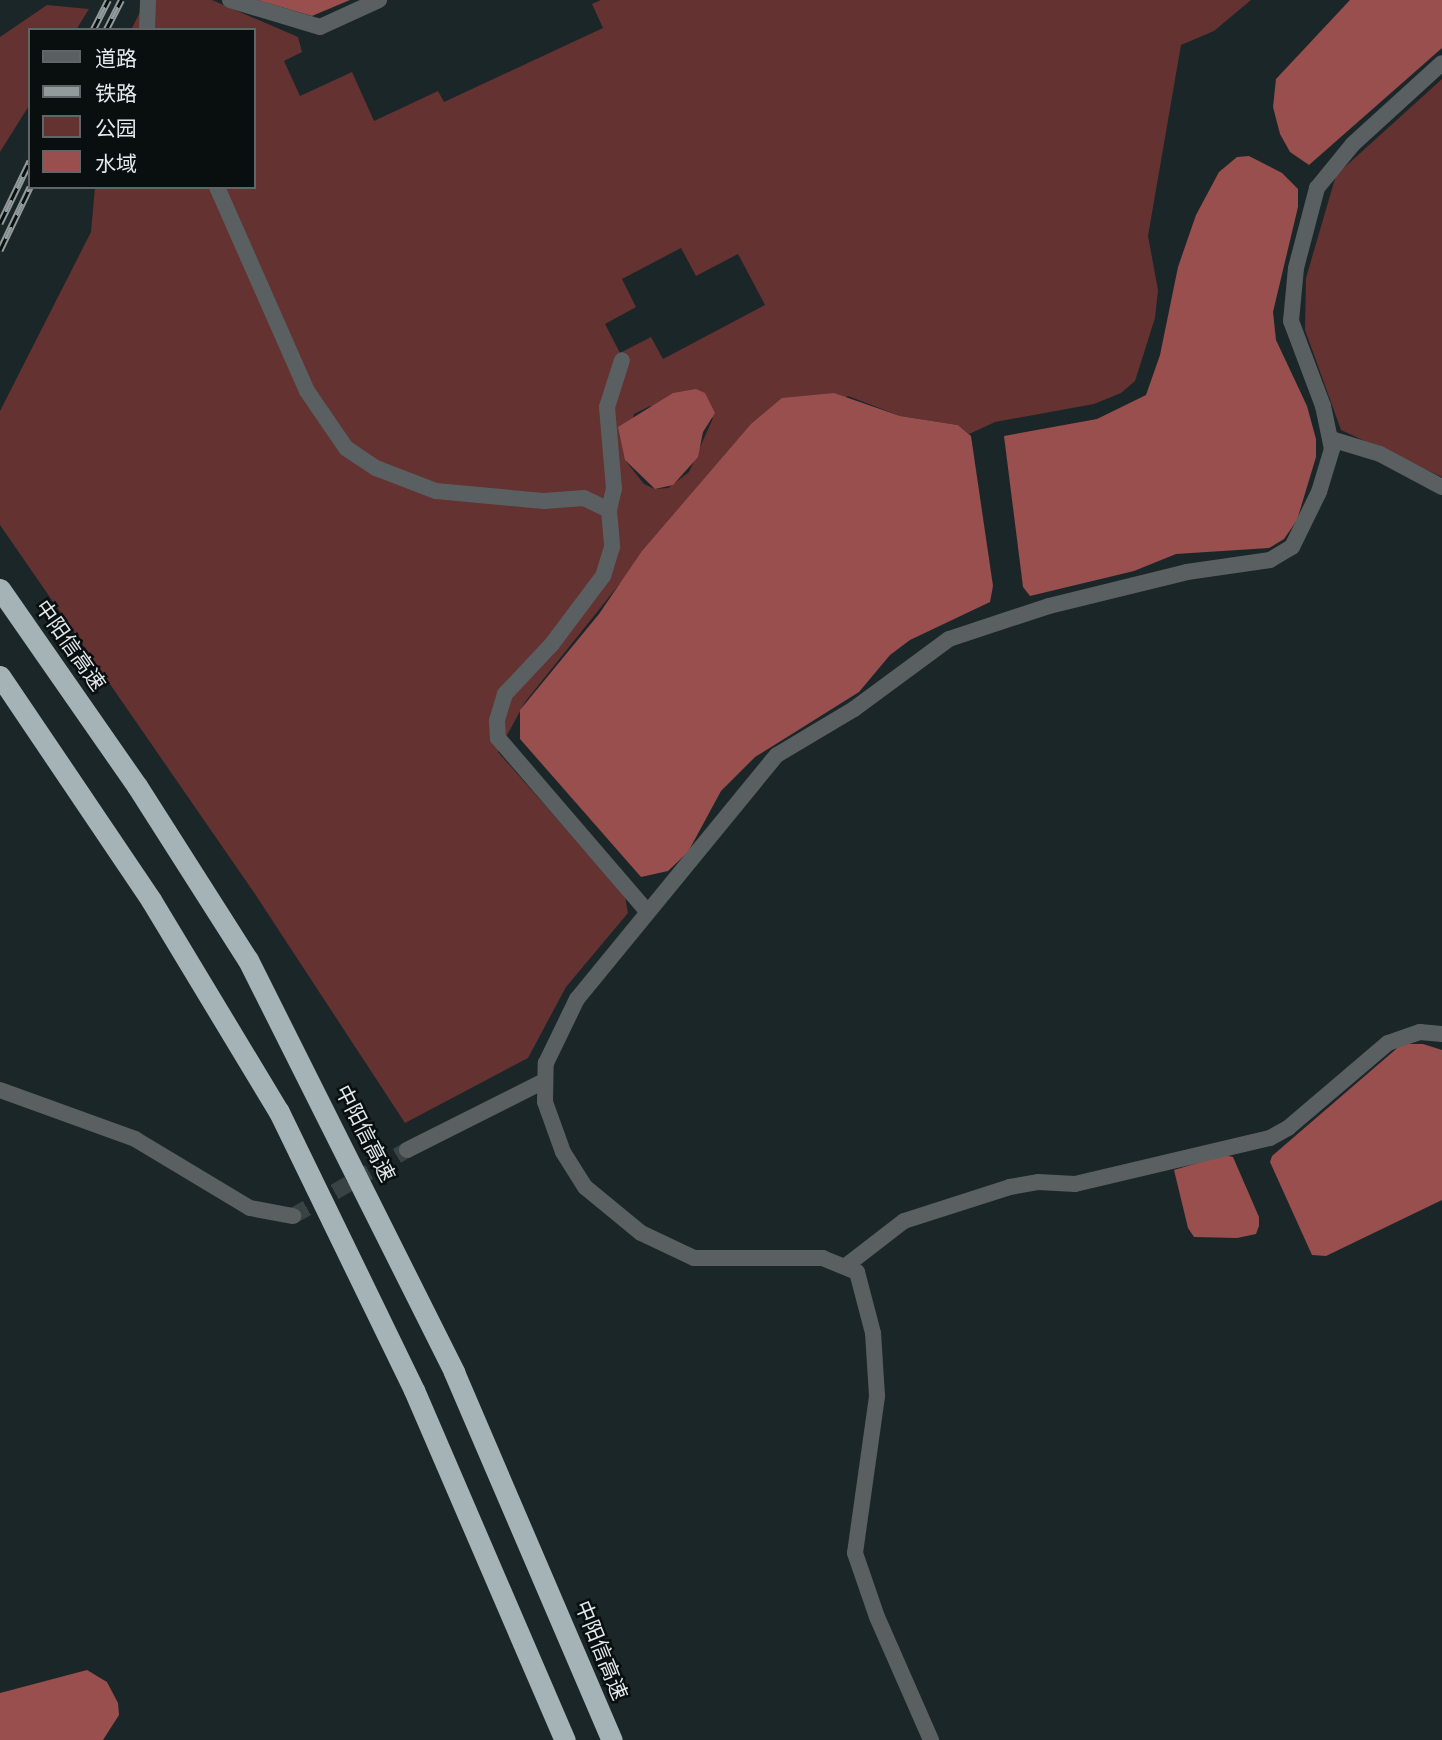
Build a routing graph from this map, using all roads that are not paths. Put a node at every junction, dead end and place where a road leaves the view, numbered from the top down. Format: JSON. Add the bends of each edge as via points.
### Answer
{"nodes":[{"id":1,"x":148,"y":0,"type":"edge"},
{"id":2,"x":230,"y":0,"type":"edge"},
{"id":3,"x":379,"y":0,"type":"edge"},
{"id":4,"x":147,"y":28,"type":"edge"},
{"id":5,"x":1442,"y":63,"type":"edge"},
{"id":6,"x":218,"y":189,"type":"edge"},
{"id":7,"x":622,"y":360,"type":"dead end"},
{"id":8,"x":1331,"y":439,"type":"junction"},
{"id":9,"x":1442,"y":486,"type":"edge"},
{"id":10,"x":609,"y":510,"type":"junction"},
{"id":11,"x":0,"y":589,"type":"edge"},
{"id":12,"x":0,"y":676,"type":"edge"},
{"id":13,"x":647,"y":911,"type":"junction"},
{"id":14,"x":1442,"y":1034,"type":"edge"},
{"id":15,"x":542,"y":1082,"type":"junction"},
{"id":16,"x":0,"y":1090,"type":"edge"},
{"id":17,"x":407,"y":1150,"type":"tunnel mouth"},
{"id":18,"x":293,"y":1216,"type":"tunnel mouth"},
{"id":19,"x":847,"y":1265,"type":"junction"},
{"id":20,"x":565,"y":1740,"type":"edge"},
{"id":21,"x":612,"y":1740,"type":"edge"},
{"id":22,"x":931,"y":1740,"type":"edge"}],
"edges":[{"from":1,"to":4,"type":"street"},
{"from":2,"to":3,"type":"street","via":[[320,27]]},
{"from":5,"to":8,"type":"street","via":[[1329,170],[1317,188],[1306,225],[1291,321]]},
{"from":6,"to":10,"type":"street","via":[[307,391],[346,448],[376,468],[436,491],[544,501],[584,498]]},
{"from":7,"to":10,"type":"street","via":[[607,407],[614,489]]},
{"from":8,"to":9,"type":"street","via":[[1380,453]]},
{"from":8,"to":13,"type":"street","via":[[1319,492],[1301,534],[1282,555],[1186,572],[1049,607],[934,647],[854,709],[768,763]]},
{"from":10,"to":13,"type":"street","via":[[612,547],[603,576],[552,644],[505,694],[497,721],[498,738]]},
{"from":11,"to":21,"type":"highway","name":"中阳信高速","via":[[137,786],[255,972],[432,1324]]},
{"from":12,"to":20,"type":"highway","via":[[150,900],[279,1112],[414,1390]]},
{"from":13,"to":15,"type":"street","via":[[565,1016]]},
{"from":14,"to":19,"type":"street","via":[[1420,1031],[1388,1043],[1270,1138],[1075,1184],[1038,1182],[1010,1187],[904,1221]]},
{"from":15,"to":17,"type":"street"},
{"from":15,"to":19,"type":"street","via":[[554,1133],[577,1175],[599,1201],[641,1233],[694,1258],[823,1258]]},
{"from":16,"to":18,"type":"street","via":[[135,1139],[250,1208]]},
{"from":19,"to":22,"type":"street","via":[[857,1272],[866,1296],[877,1396],[855,1553]]}]}
